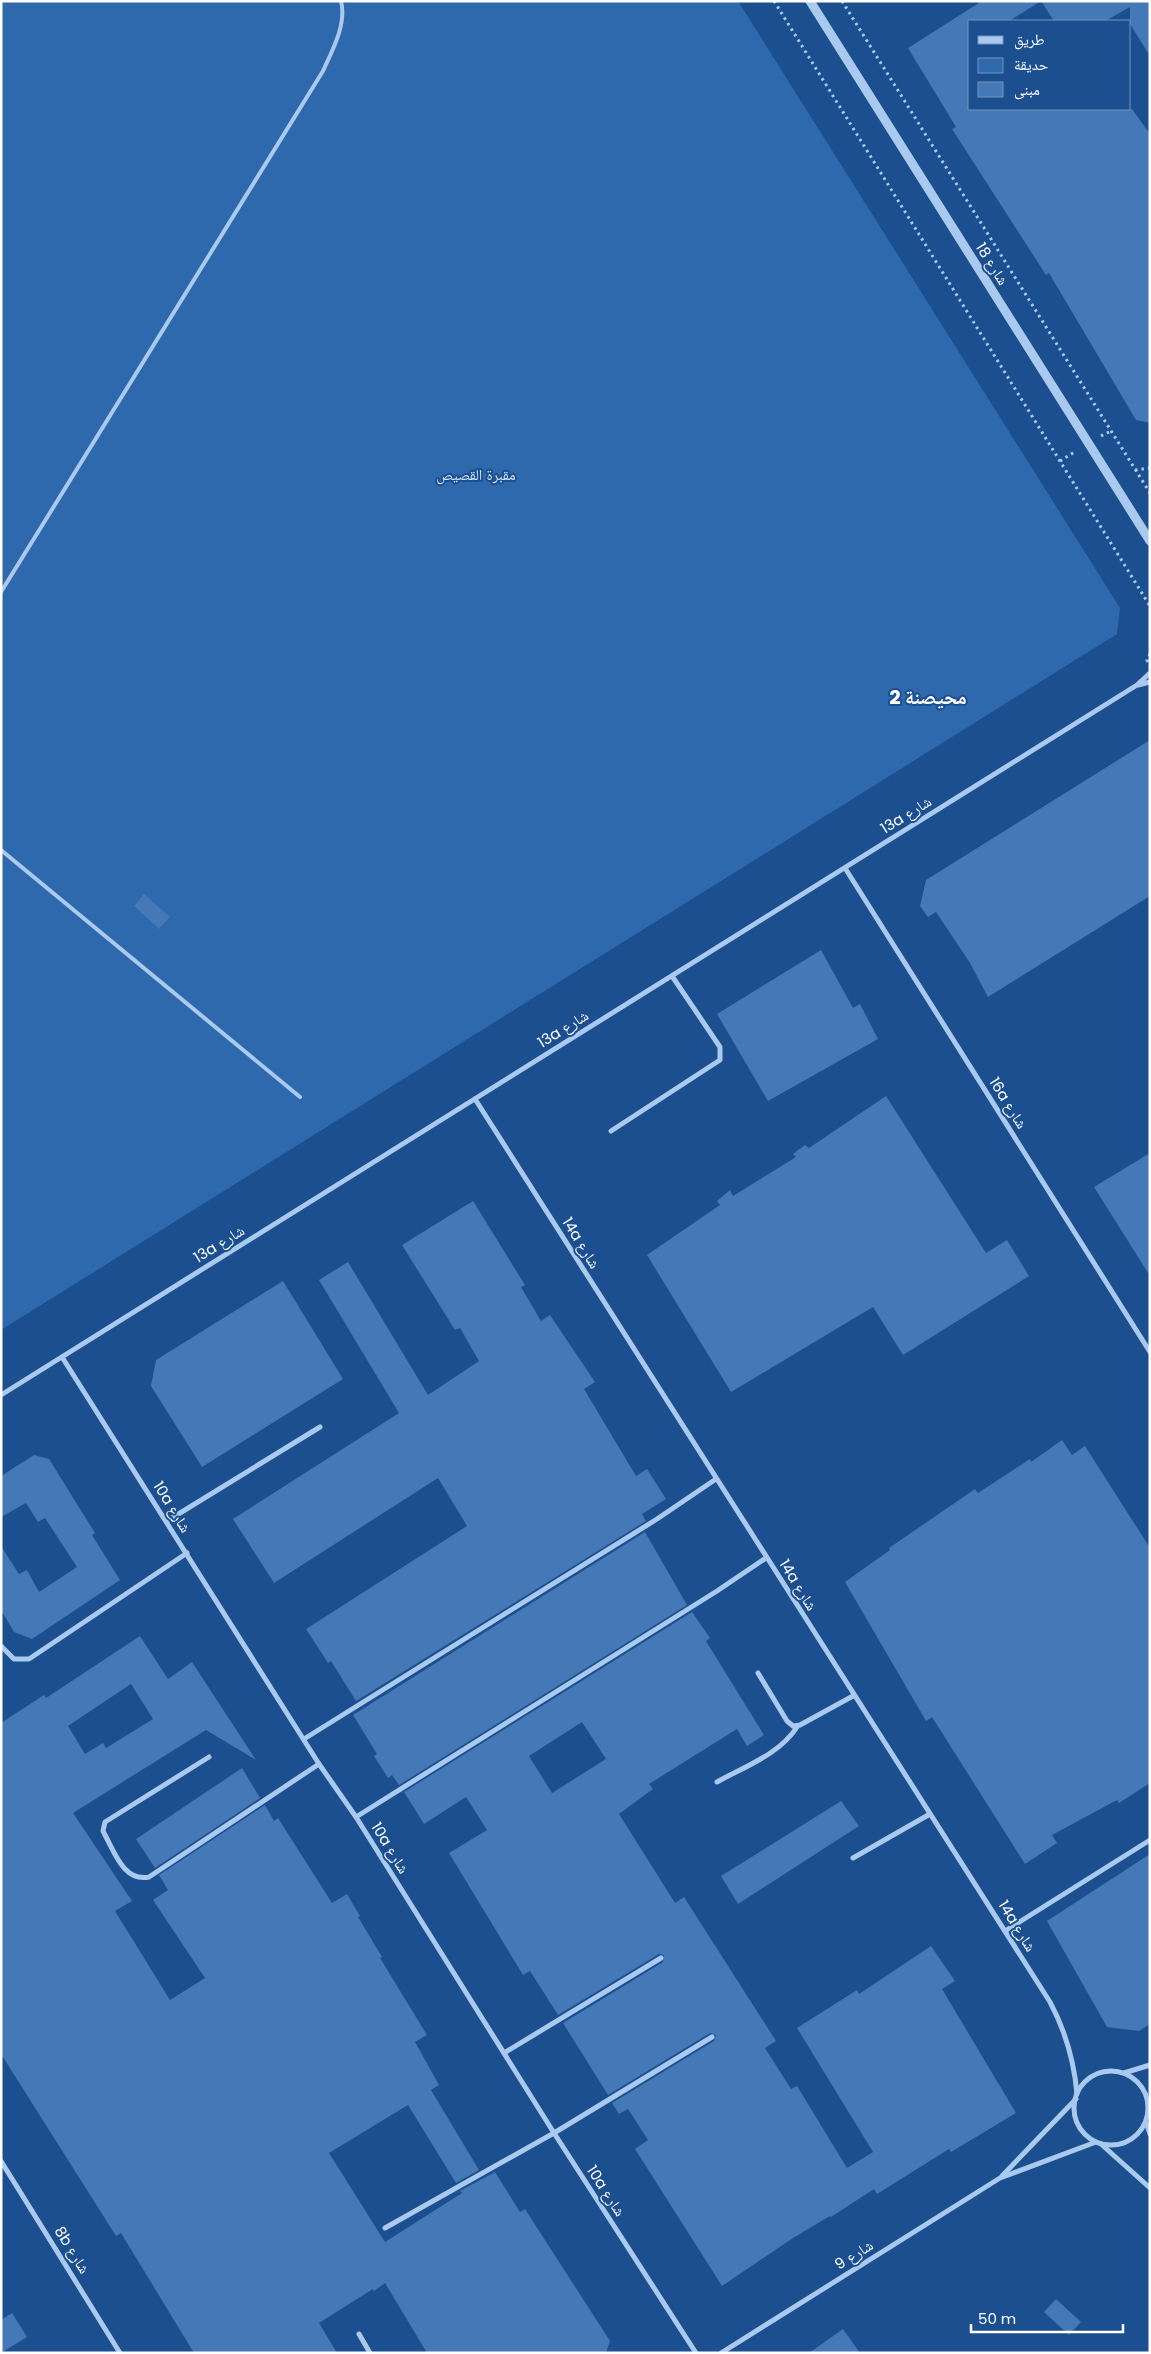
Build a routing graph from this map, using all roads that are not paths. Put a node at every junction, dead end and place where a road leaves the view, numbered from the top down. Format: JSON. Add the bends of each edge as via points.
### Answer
{"nodes":[{"id":1,"x":341,"y":1,"type":"edge"},
{"id":2,"x":810,"y":1,"type":"edge"},
{"id":3,"x":1150,"y":541,"type":"edge"},
{"id":4,"x":1,"y":592,"type":"edge"},
{"id":5,"x":1150,"y":673,"type":"edge"},
{"id":6,"x":1150,"y":682,"type":"edge"},
{"id":7,"x":1138,"y":685,"type":"junction"},
{"id":8,"x":1,"y":850,"type":"edge"},
{"id":9,"x":845,"y":868,"type":"junction"},
{"id":10,"x":672,"y":976,"type":"junction"},
{"id":11,"x":300,"y":1097,"type":"dead end"},
{"id":12,"x":475,"y":1099,"type":"junction"},
{"id":13,"x":611,"y":1131,"type":"dead end"},
{"id":14,"x":1150,"y":1352,"type":"edge"},
{"id":15,"x":62,"y":1358,"type":"junction"},
{"id":16,"x":1,"y":1396,"type":"edge"},
{"id":17,"x":320,"y":1427,"type":"dead end"},
{"id":18,"x":716,"y":1479,"type":"junction"},
{"id":19,"x":167,"y":1521,"type":"junction"},
{"id":20,"x":186,"y":1553,"type":"junction"},
{"id":21,"x":766,"y":1558,"type":"junction"},
{"id":22,"x":1,"y":1646,"type":"edge"},
{"id":23,"x":758,"y":1673,"type":"dead end"},
{"id":24,"x":853,"y":1696,"type":"junction"},
{"id":25,"x":796,"y":1727,"type":"junction"},
{"id":26,"x":304,"y":1739,"type":"junction"},
{"id":27,"x":209,"y":1757,"type":"dead end"},
{"id":28,"x":319,"y":1764,"type":"junction"},
{"id":29,"x":717,"y":1782,"type":"dead end"},
{"id":30,"x":930,"y":1814,"type":"junction"},
{"id":31,"x":356,"y":1817,"type":"junction"},
{"id":32,"x":1150,"y":1840,"type":"edge"},
{"id":33,"x":853,"y":1858,"type":"dead end"},
{"id":34,"x":1005,"y":1931,"type":"junction"},
{"id":35,"x":661,"y":1958,"type":"dead end"},
{"id":36,"x":712,"y":2037,"type":"dead end"},
{"id":37,"x":504,"y":2053,"type":"junction"},
{"id":38,"x":1150,"y":2065,"type":"edge"},
{"id":39,"x":1124,"y":2073,"type":"junction"},
{"id":40,"x":1077,"y":2096,"type":"junction"},
{"id":41,"x":1149,"y":2114,"type":"edge"},
{"id":42,"x":1146,"y":2122,"type":"junction"},
{"id":43,"x":554,"y":2133,"type":"junction"},
{"id":44,"x":1150,"y":2134,"type":"edge"},
{"id":45,"x":1098,"y":2143,"type":"junction"},
{"id":46,"x":1,"y":2161,"type":"edge"},
{"id":47,"x":1000,"y":2178,"type":"junction"},
{"id":48,"x":1150,"y":2188,"type":"edge"},
{"id":49,"x":385,"y":2228,"type":"dead end"},
{"id":50,"x":358,"y":2334,"type":"dead end"},
{"id":51,"x":120,"y":2353,"type":"edge"},
{"id":52,"x":370,"y":2353,"type":"edge"},
{"id":53,"x":696,"y":2353,"type":"edge"},
{"id":54,"x":721,"y":2353,"type":"edge"}],
"edges":[{"from":1,"to":4,"type":"lane","via":[[337,36],[323,71]]},
{"from":2,"to":3,"type":"street","name":"شارع 18"},
{"from":5,"to":7,"type":"street","name":"13a شارع"},
{"from":6,"to":7,"type":"street","name":"13a شارع"},
{"from":7,"to":9,"type":"street","name":"13a شارع"},
{"from":8,"to":11,"type":"lane"},
{"from":9,"to":10,"type":"street","name":"13a شارع"},
{"from":9,"to":14,"type":"street","name":"16a شارع"},
{"from":10,"to":12,"type":"street","name":"13a شارع"},
{"from":10,"to":13,"type":"street","via":[[720,1048],[720,1060]]},
{"from":12,"to":15,"type":"street","name":"13a شارع"},
{"from":12,"to":18,"type":"street","name":"14a شارع"},
{"from":15,"to":16,"type":"street","name":"13a شارع"},
{"from":15,"to":19,"type":"street","name":"10a شارع"},
{"from":17,"to":19,"type":"street"},
{"from":18,"to":21,"type":"street","name":"14a شارع"},
{"from":18,"to":26,"type":"street","via":[[657,1520]]},
{"from":19,"to":20,"type":"street","name":"10a شارع"},
{"from":20,"to":22,"type":"street","via":[[29,1659],[14,1659]]},
{"from":20,"to":26,"type":"street","name":"10a شارع"},
{"from":21,"to":24,"type":"street","name":"14a شارع"},
{"from":21,"to":31,"type":"street"},
{"from":23,"to":25,"type":"street","via":[[789,1725]]},
{"from":24,"to":25,"type":"street"},
{"from":24,"to":30,"type":"street","name":"14a شارع"},
{"from":25,"to":29,"type":"street","via":[[777,1748]]},
{"from":26,"to":28,"type":"street","name":"10a شارع"},
{"from":27,"to":28,"type":"street","via":[[105,1822],[103,1831],[131,1875],[149,1877]]},
{"from":28,"to":31,"type":"street","name":"10a شارع"},
{"from":30,"to":33,"type":"street"},
{"from":30,"to":34,"type":"street","name":"14a شارع"},
{"from":31,"to":37,"type":"street","name":"10a شارع"},
{"from":32,"to":34,"type":"street"},
{"from":34,"to":40,"type":"street","name":"14a شارع","via":[[1059,2018],[1072,2054]]},
{"from":35,"to":37,"type":"street"},
{"from":36,"to":43,"type":"street"},
{"from":37,"to":43,"type":"street","name":"10a شارع"},
{"from":38,"to":39,"type":"street"},
{"from":39,"to":40,"type":"street","via":[[1096,2074],[1084,2082]]},
{"from":39,"to":41,"type":"street","via":[[1137,2081],[1145,2093]]},
{"from":40,"to":45,"type":"street","via":[[1074,2107],[1076,2120],[1083,2132]]},
{"from":40,"to":47,"type":"street","name":"شارع 9"},
{"from":41,"to":42,"type":"street"},
{"from":42,"to":44,"type":"street"},
{"from":42,"to":45,"type":"street","via":[[1127,2142],[1114,2145]]},
{"from":43,"to":49,"type":"street"},
{"from":43,"to":53,"type":"street","name":"10a شارع"},
{"from":45,"to":47,"type":"street","name":"شارع 9"},
{"from":45,"to":48,"type":"street"},
{"from":46,"to":51,"type":"street","name":"8b شارع"},
{"from":47,"to":54,"type":"street","name":"شارع 9"},
{"from":50,"to":52,"type":"street"}]}
